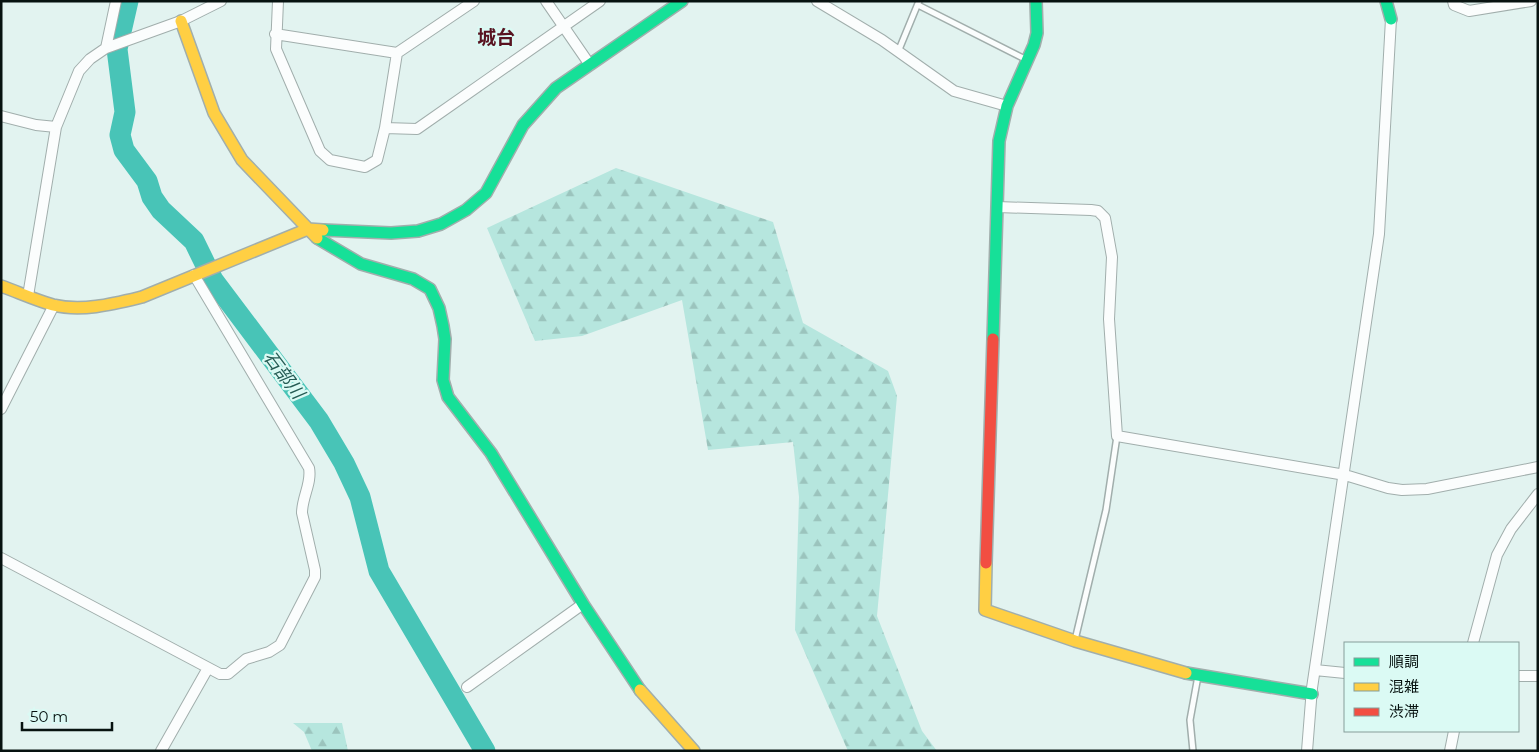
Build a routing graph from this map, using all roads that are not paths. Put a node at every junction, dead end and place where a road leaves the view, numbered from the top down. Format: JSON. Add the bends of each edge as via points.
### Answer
{"nodes":[{"id":1,"x":116,"y":1,"type":"edge"},
{"id":2,"x":221,"y":1,"type":"edge"},
{"id":3,"x":278,"y":1,"type":"edge"},
{"id":4,"x":546,"y":1,"type":"edge"},
{"id":5,"x":600,"y":1,"type":"edge"},
{"id":6,"x":682,"y":1,"type":"edge"},
{"id":7,"x":817,"y":1,"type":"edge"},
{"id":8,"x":1036,"y":1,"type":"edge"},
{"id":9,"x":1386,"y":1,"type":"edge"},
{"id":10,"x":1454,"y":1,"type":"edge"},
{"id":11,"x":1535,"y":2,"type":"edge"},
{"id":12,"x":468,"y":3,"type":"edge"},
{"id":13,"x":918,"y":3,"type":"edge"},
{"id":14,"x":1390,"y":19,"type":"joint"},
{"id":15,"x":181,"y":21,"type":"junction"},
{"id":16,"x":563,"y":27,"type":"junction"},
{"id":17,"x":275,"y":34,"type":"junction"},
{"id":18,"x":114,"y":45,"type":"junction"},
{"id":19,"x":898,"y":52,"type":"junction"},
{"id":20,"x":397,"y":54,"type":"junction"},
{"id":21,"x":1028,"y":60,"type":"junction"},
{"id":22,"x":590,"y":65,"type":"junction"},
{"id":23,"x":1007,"y":106,"type":"junction"},
{"id":24,"x":1,"y":116,"type":"edge"},
{"id":25,"x":56,"y":127,"type":"junction"},
{"id":26,"x":385,"y":128,"type":"junction"},
{"id":27,"x":997,"y":207,"type":"junction"},
{"id":28,"x":308,"y":229,"type":"junction"},
{"id":29,"x":194,"y":276,"type":"junction"},
{"id":30,"x":1,"y":286,"type":"edge"},
{"id":31,"x":28,"y":296,"type":"junction"},
{"id":32,"x":54,"y":305,"type":"junction"},
{"id":33,"x":1,"y":409,"type":"edge"},
{"id":34,"x":1117,"y":436,"type":"junction"},
{"id":35,"x":1538,"y":467,"type":"edge"},
{"id":36,"x":1345,"y":475,"type":"junction"},
{"id":37,"x":1538,"y":494,"type":"edge"},
{"id":38,"x":1,"y":558,"type":"edge"},
{"id":39,"x":583,"y":604,"type":"junction"},
{"id":40,"x":1075,"y":641,"type":"junction"},
{"id":41,"x":1473,"y":642,"type":"edge"},
{"id":42,"x":208,"y":668,"type":"junction"},
{"id":43,"x":1315,"y":670,"type":"junction"},
{"id":44,"x":1344,"y":673,"type":"edge"},
{"id":45,"x":1198,"y":676,"type":"junction"},
{"id":46,"x":1519,"y":676,"type":"edge"},
{"id":47,"x":1538,"y":676,"type":"edge"},
{"id":48,"x":467,"y":687,"type":"dead end"},
{"id":49,"x":1312,"y":694,"type":"junction"},
{"id":50,"x":1454,"y":732,"type":"edge"},
{"id":51,"x":161,"y":751,"type":"edge"},
{"id":52,"x":694,"y":751,"type":"edge"},
{"id":53,"x":1193,"y":751,"type":"edge"},
{"id":54,"x":1307,"y":751,"type":"edge"},
{"id":55,"x":1450,"y":751,"type":"edge"}],
"edges":[{"from":1,"to":18,"type":"street"},
{"from":2,"to":15,"type":"street"},
{"from":3,"to":17,"type":"street"},
{"from":4,"to":16,"type":"street"},
{"from":5,"to":16,"type":"street"},
{"from":6,"to":22,"type":"street"},
{"from":7,"to":19,"type":"street"},
{"from":8,"to":21,"type":"street","via":[[1036,33]]},
{"from":9,"to":14,"type":"street"},
{"from":10,"to":11,"type":"street","via":[[1454,5],[1469,11]]},
{"from":12,"to":20,"type":"street"},
{"from":13,"to":19,"type":"lane"},
{"from":13,"to":21,"type":"lane"},
{"from":14,"to":36,"type":"street","via":[[1379,234]]},
{"from":15,"to":18,"type":"street"},
{"from":15,"to":28,"type":"street","via":[[214,113],[242,160]]},
{"from":16,"to":22,"type":"street"},
{"from":16,"to":26,"type":"street","via":[[417,128]]},
{"from":17,"to":20,"type":"street"},
{"from":17,"to":26,"type":"street","via":[[276,49],[316,142],[330,160],[365,167],[376,160]]},
{"from":18,"to":25,"type":"street","via":[[90,59],[80,71]]},
{"from":19,"to":23,"type":"street","via":[[954,91]]},
{"from":20,"to":26,"type":"street"},
{"from":21,"to":23,"type":"street"},
{"from":22,"to":28,"type":"street","via":[[556,88],[537,108],[514,141],[486,193],[466,210],[418,232],[391,234]]},
{"from":23,"to":27,"type":"street","via":[[999,141]]},
{"from":24,"to":25,"type":"street"},
{"from":25,"to":31,"type":"street"},
{"from":27,"to":34,"type":"street","via":[[1091,210],[1098,211],[1105,218],[1112,257],[1109,320]]},
{"from":27,"to":40,"type":"street","via":[[985,610]]},
{"from":28,"to":29,"type":"street"},
{"from":28,"to":39,"type":"street","via":[[330,249],[346,257],[413,279],[430,290],[443,326],[444,389],[491,453]]},
{"from":29,"to":32,"type":"street","via":[[142,297],[113,304],[86,308]]},
{"from":29,"to":42,"type":"street","via":[[306,462],[310,474],[302,513],[316,570],[280,645],[269,652],[246,658],[228,674]]},
{"from":30,"to":31,"type":"street"},
{"from":31,"to":32,"type":"street"},
{"from":32,"to":33,"type":"street"},
{"from":34,"to":36,"type":"street"},
{"from":34,"to":40,"type":"lane","via":[[1106,510]]},
{"from":35,"to":36,"type":"street","via":[[1416,490],[1388,488]]},
{"from":36,"to":43,"type":"street"},
{"from":37,"to":41,"type":"street","via":[[1511,529],[1497,555]]},
{"from":38,"to":42,"type":"street"},
{"from":39,"to":48,"type":"street"},
{"from":39,"to":52,"type":"street","via":[[637,687]]},
{"from":40,"to":45,"type":"street"},
{"from":42,"to":51,"type":"street"},
{"from":43,"to":44,"type":"street"},
{"from":43,"to":49,"type":"street"},
{"from":45,"to":49,"type":"street"},
{"from":45,"to":53,"type":"lane","via":[[1190,720]]},
{"from":46,"to":47,"type":"street"},
{"from":49,"to":54,"type":"street"},
{"from":50,"to":55,"type":"street"}]}
